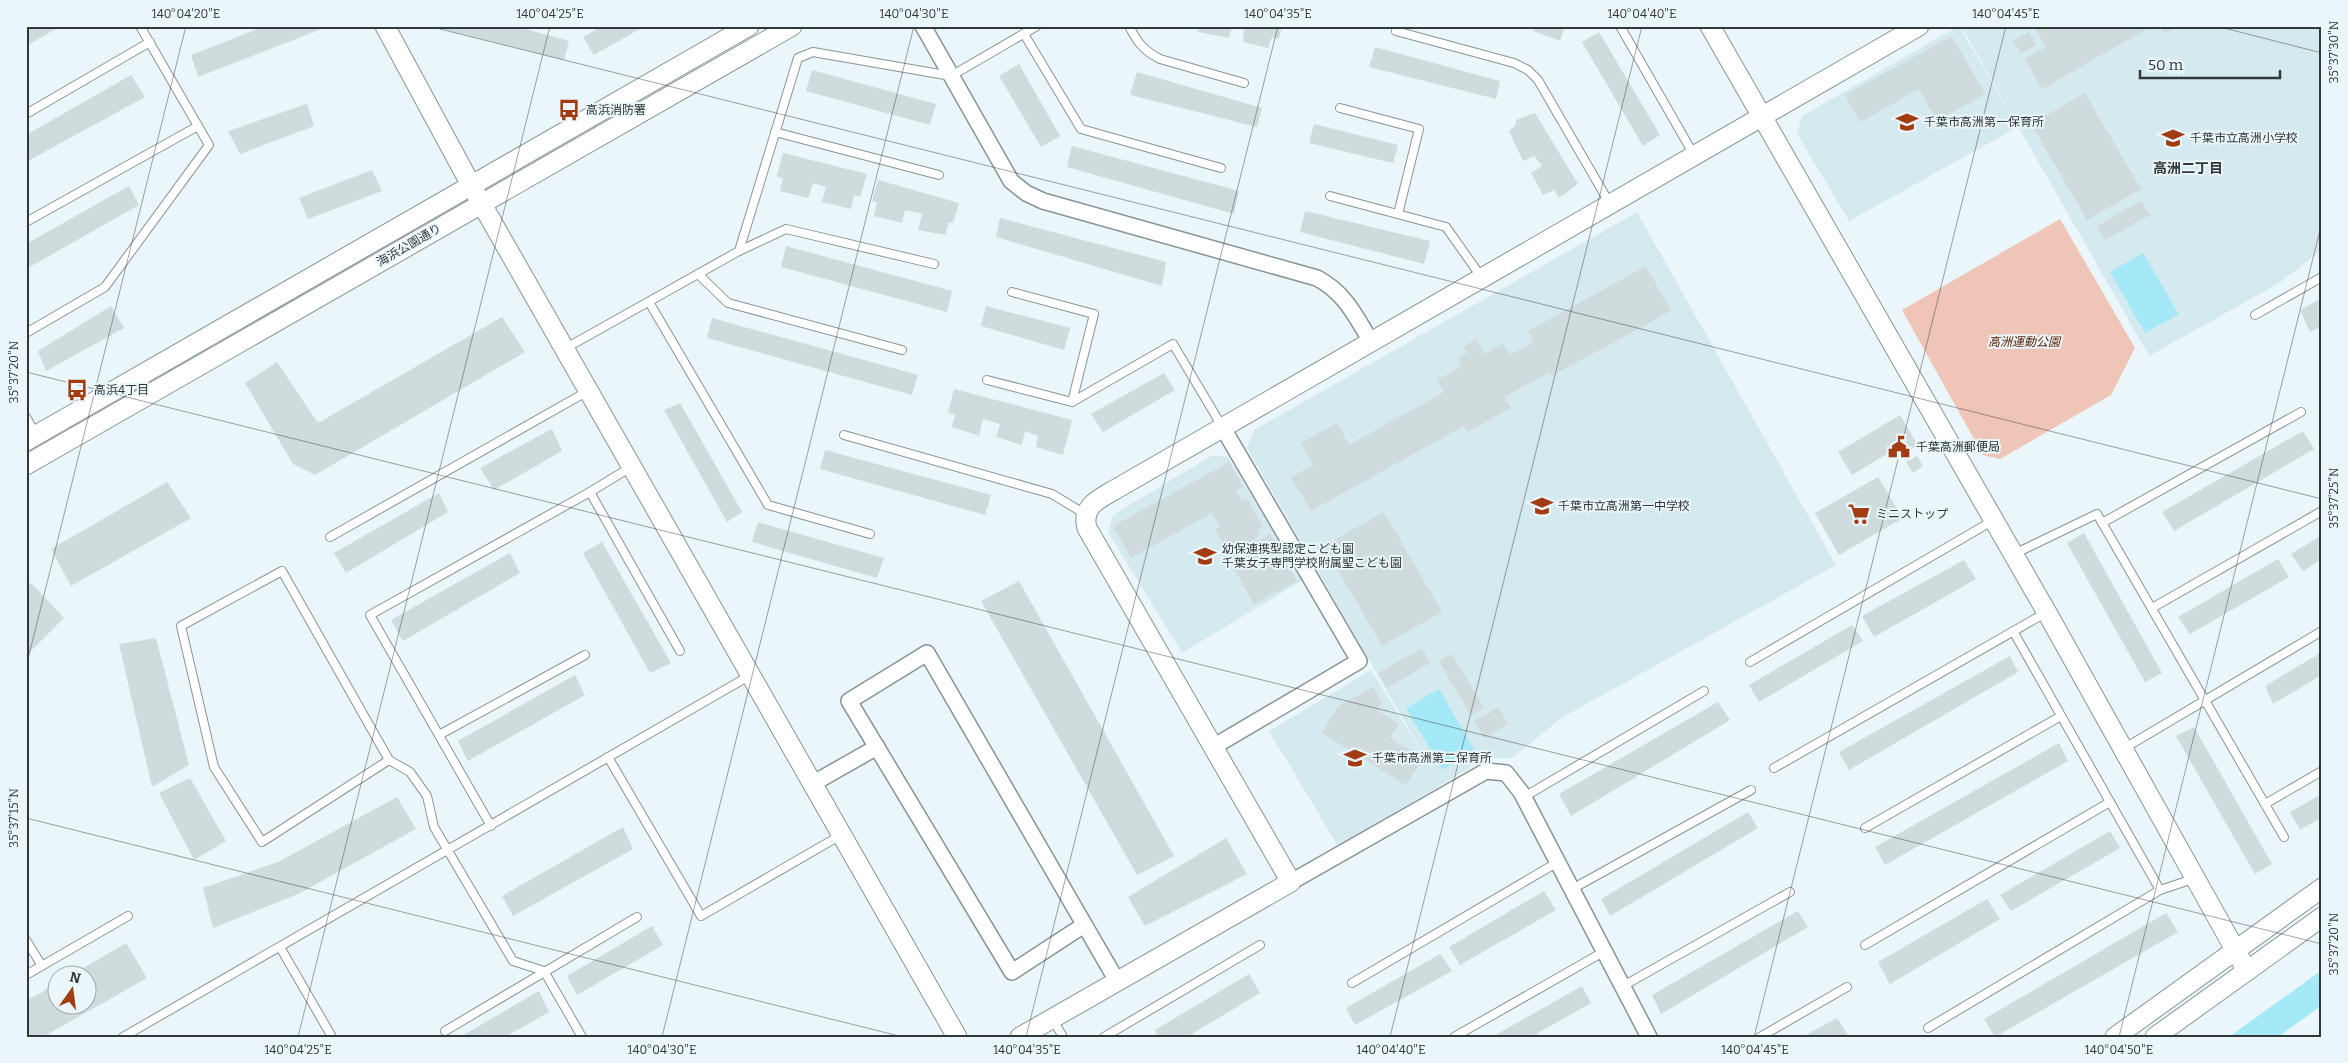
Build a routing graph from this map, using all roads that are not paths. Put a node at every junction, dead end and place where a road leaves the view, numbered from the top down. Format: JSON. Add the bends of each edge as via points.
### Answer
{"nodes":[{"id":1,"x":140,"y":26,"type":"edge"},
{"id":2,"x":385,"y":26,"type":"edge"},
{"id":3,"x":749,"y":26,"type":"edge"},
{"id":4,"x":792,"y":26,"type":"edge"},
{"id":5,"x":923,"y":26,"type":"edge"},
{"id":6,"x":1037,"y":26,"type":"edge"},
{"id":7,"x":1129,"y":26,"type":"edge"},
{"id":8,"x":1620,"y":26,"type":"edge"},
{"id":9,"x":1710,"y":26,"type":"edge"},
{"id":10,"x":1919,"y":26,"type":"edge"},
{"id":11,"x":1396,"y":31,"type":"dead end"},
{"id":12,"x":1024,"y":34,"type":"junction"},
{"id":13,"x":150,"y":42,"type":"junction"},
{"id":14,"x":951,"y":76,"type":"junction"},
{"id":15,"x":1244,"y":83,"type":"dead end"},
{"id":16,"x":1340,"y":108,"type":"dead end"},
{"id":17,"x":26,"y":114,"type":"edge"},
{"id":18,"x":1761,"y":117,"type":"junction"},
{"id":19,"x":198,"y":126,"type":"junction"},
{"id":20,"x":775,"y":132,"type":"junction"},
{"id":21,"x":1694,"y":156,"type":"junction"},
{"id":22,"x":1220,"y":168,"type":"dead end"},
{"id":23,"x":940,"y":175,"type":"dead end"},
{"id":24,"x":471,"y":185,"type":"junction"},
{"id":25,"x":1330,"y":196,"type":"dead end"},
{"id":26,"x":482,"y":204,"type":"junction"},
{"id":27,"x":1610,"y":204,"type":"junction"},
{"id":28,"x":1398,"y":214,"type":"junction"},
{"id":29,"x":26,"y":222,"type":"edge"},
{"id":30,"x":738,"y":251,"type":"junction"},
{"id":31,"x":934,"y":264,"type":"dead end"},
{"id":32,"x":698,"y":274,"type":"junction"},
{"id":33,"x":2322,"y":276,"type":"edge"},
{"id":34,"x":1482,"y":278,"type":"junction"},
{"id":35,"x":1012,"y":292,"type":"dead end"},
{"id":36,"x":649,"y":302,"type":"junction"},
{"id":37,"x":2255,"y":315,"type":"dead end"},
{"id":38,"x":26,"y":333,"type":"edge"},
{"id":39,"x":1371,"y":342,"type":"junction"},
{"id":40,"x":564,"y":349,"type":"junction"},
{"id":41,"x":902,"y":350,"type":"dead end"},
{"id":42,"x":987,"y":380,"type":"dead end"},
{"id":43,"x":588,"y":391,"type":"junction"},
{"id":44,"x":1072,"y":402,"type":"junction"},
{"id":45,"x":2301,"y":412,"type":"dead end"},
{"id":46,"x":26,"y":417,"type":"edge"},
{"id":47,"x":1223,"y":428,"type":"junction"},
{"id":48,"x":844,"y":436,"type":"dead end"},
{"id":49,"x":31,"y":438,"type":"edge"},
{"id":50,"x":26,"y":465,"type":"edge"},
{"id":51,"x":631,"y":467,"type":"junction"},
{"id":52,"x":590,"y":492,"type":"junction"},
{"id":53,"x":2322,"y":511,"type":"edge"},
{"id":54,"x":1085,"y":514,"type":"junction"},
{"id":55,"x":1994,"y":520,"type":"junction"},
{"id":56,"x":2102,"y":523,"type":"junction"},
{"id":57,"x":870,"y":534,"type":"dead end"},
{"id":58,"x":330,"y":537,"type":"dead end"},
{"id":59,"x":2014,"y":554,"type":"junction"},
{"id":60,"x":2152,"y":608,"type":"junction"},
{"id":61,"x":2047,"y":612,"type":"junction"},
{"id":62,"x":2013,"y":631,"type":"junction"},
{"id":63,"x":2322,"y":631,"type":"edge"},
{"id":64,"x":680,"y":651,"type":"dead end"},
{"id":65,"x":585,"y":655,"type":"dead end"},
{"id":66,"x":1750,"y":662,"type":"dead end"},
{"id":67,"x":750,"y":676,"type":"junction"},
{"id":68,"x":1704,"y":691,"type":"dead end"},
{"id":69,"x":2206,"y":701,"type":"junction"},
{"id":70,"x":2061,"y":716,"type":"junction"},
{"id":71,"x":439,"y":735,"type":"junction"},
{"id":72,"x":877,"y":747,"type":"junction"},
{"id":73,"x":1213,"y":747,"type":"junction"},
{"id":74,"x":2124,"y":749,"type":"junction"},
{"id":75,"x":608,"y":757,"type":"junction"},
{"id":76,"x":389,"y":760,"type":"junction"},
{"id":77,"x":1774,"y":768,"type":"dead end"},
{"id":78,"x":2322,"y":771,"type":"edge"},
{"id":79,"x":812,"y":784,"type":"junction"},
{"id":80,"x":1751,"y":790,"type":"dead end"},
{"id":81,"x":1524,"y":797,"type":"junction"},
{"id":82,"x":2110,"y":802,"type":"junction"},
{"id":83,"x":2265,"y":804,"type":"junction"},
{"id":84,"x":491,"y":826,"type":"junction"},
{"id":85,"x":1865,"y":828,"type":"dead end"},
{"id":86,"x":841,"y":835,"type":"junction"},
{"id":87,"x":2284,"y":837,"type":"dead end"},
{"id":88,"x":449,"y":851,"type":"junction"},
{"id":89,"x":1558,"y":862,"type":"junction"},
{"id":90,"x":2196,"y":878,"type":"junction"},
{"id":91,"x":1290,"y":882,"type":"junction"},
{"id":92,"x":2322,"y":888,"type":"edge"},
{"id":93,"x":1572,"y":889,"type":"junction"},
{"id":94,"x":2160,"y":890,"type":"junction"},
{"id":95,"x":1790,"y":892,"type":"dead end"},
{"id":96,"x":128,"y":916,"type":"dead end"},
{"id":97,"x":636,"y":917,"type":"dead end"},
{"id":98,"x":2322,"y":917,"type":"edge"},
{"id":99,"x":1084,"y":925,"type":"junction"},
{"id":100,"x":26,"y":940,"type":"edge"},
{"id":101,"x":1260,"y":945,"type":"dead end"},
{"id":102,"x":1865,"y":945,"type":"dead end"},
{"id":103,"x":280,"y":948,"type":"junction"},
{"id":104,"x":2235,"y":950,"type":"junction"},
{"id":105,"x":1605,"y":951,"type":"junction"},
{"id":106,"x":42,"y":966,"type":"junction"},
{"id":107,"x":544,"y":971,"type":"junction"},
{"id":108,"x":2247,"y":971,"type":"junction"},
{"id":109,"x":26,"y":974,"type":"edge"},
{"id":110,"x":1117,"y":981,"type":"junction"},
{"id":111,"x":1352,"y":983,"type":"dead end"},
{"id":112,"x":1623,"y":986,"type":"junction"},
{"id":113,"x":1847,"y":987,"type":"dead end"},
{"id":114,"x":1052,"y":1018,"type":"junction"},
{"id":115,"x":1928,"y":1028,"type":"dead end"},
{"id":116,"x":445,"y":1031,"type":"dead end"},
{"id":117,"x":123,"y":1037,"type":"edge"},
{"id":118,"x":332,"y":1037,"type":"edge"},
{"id":119,"x":582,"y":1037,"type":"edge"},
{"id":120,"x":957,"y":1037,"type":"edge"},
{"id":121,"x":1020,"y":1037,"type":"edge"},
{"id":122,"x":1063,"y":1037,"type":"edge"},
{"id":123,"x":1104,"y":1037,"type":"edge"},
{"id":124,"x":1454,"y":1037,"type":"edge"},
{"id":125,"x":1649,"y":1037,"type":"edge"},
{"id":126,"x":1760,"y":1037,"type":"edge"},
{"id":127,"x":2115,"y":1037,"type":"edge"},
{"id":128,"x":2155,"y":1037,"type":"edge"}],
"edges":[{"from":1,"to":13,"type":"lane"},
{"from":2,"to":24,"type":"street"},
{"from":3,"to":24,"type":"street","name":"海浜公園通り"},
{"from":4,"to":26,"type":"street","name":"海浜公園通り"},
{"from":5,"to":14,"type":"street"},
{"from":6,"to":12,"type":"lane"},
{"from":7,"to":15,"type":"lane","via":[[1139,45],[1149,54]]},
{"from":8,"to":21,"type":"lane"},
{"from":9,"to":18,"type":"street"},
{"from":10,"to":18,"type":"street"},
{"from":11,"to":27,"type":"lane","via":[[1514,63],[1528,70],[1538,80]]},
{"from":12,"to":14,"type":"lane"},
{"from":12,"to":22,"type":"lane","via":[[1081,129]]},
{"from":13,"to":17,"type":"lane"},
{"from":13,"to":19,"type":"lane"},
{"from":14,"to":20,"type":"lane","via":[[813,52],[798,58]]},
{"from":14,"to":39,"type":"street","via":[[1011,181],[1026,193],[1043,202],[1317,278],[1344,297]]},
{"from":16,"to":28,"type":"lane","via":[[1419,129]]},
{"from":18,"to":21,"type":"street"},
{"from":18,"to":55,"type":"street"},
{"from":19,"to":29,"type":"lane"},
{"from":19,"to":38,"type":"lane","via":[[209,145],[106,287]]},
{"from":20,"to":23,"type":"lane"},
{"from":20,"to":30,"type":"lane"},
{"from":21,"to":27,"type":"street"},
{"from":24,"to":26,"type":"street"},
{"from":24,"to":49,"type":"street","name":"海浜公園通り"},
{"from":25,"to":28,"type":"lane"},
{"from":26,"to":40,"type":"street"},
{"from":26,"to":50,"type":"street","name":"海浜公園通り"},
{"from":27,"to":34,"type":"street"},
{"from":28,"to":34,"type":"lane","via":[[1446,227]]},
{"from":30,"to":31,"type":"lane","via":[[786,229]]},
{"from":30,"to":32,"type":"lane"},
{"from":32,"to":36,"type":"lane"},
{"from":32,"to":41,"type":"lane","via":[[728,303]]},
{"from":33,"to":37,"type":"lane"},
{"from":34,"to":39,"type":"street"},
{"from":35,"to":44,"type":"lane","via":[[1094,314]]},
{"from":36,"to":40,"type":"lane"},
{"from":36,"to":57,"type":"lane","via":[[768,505]]},
{"from":39,"to":47,"type":"street"},
{"from":40,"to":43,"type":"street"},
{"from":42,"to":44,"type":"lane"},
{"from":43,"to":51,"type":"street"},
{"from":43,"to":58,"type":"lane"},
{"from":44,"to":47,"type":"lane","via":[[1172,344]]},
{"from":45,"to":56,"type":"lane"},
{"from":46,"to":49,"type":"lane"},
{"from":47,"to":54,"type":"street","via":[[1096,501]]},
{"from":47,"to":73,"type":"street","via":[[1358,661]]},
{"from":48,"to":54,"type":"lane","via":[[1052,494]]},
{"from":51,"to":52,"type":"lane"},
{"from":51,"to":67,"type":"street"},
{"from":52,"to":64,"type":"lane"},
{"from":52,"to":71,"type":"lane","via":[[370,614]]},
{"from":53,"to":60,"type":"lane"},
{"from":54,"to":73,"type":"street","via":[[1087,528]]},
{"from":55,"to":59,"type":"street"},
{"from":55,"to":66,"type":"lane"},
{"from":56,"to":59,"type":"lane","via":[[2097,514]]},
{"from":56,"to":60,"type":"lane"},
{"from":59,"to":61,"type":"street"},
{"from":60,"to":69,"type":"lane"},
{"from":61,"to":62,"type":"lane"},
{"from":61,"to":74,"type":"street"},
{"from":62,"to":70,"type":"lane"},
{"from":62,"to":77,"type":"lane"},
{"from":63,"to":69,"type":"lane"},
{"from":65,"to":71,"type":"lane"},
{"from":67,"to":75,"type":"lane"},
{"from":67,"to":79,"type":"street"},
{"from":68,"to":81,"type":"lane"},
{"from":69,"to":74,"type":"lane"},
{"from":69,"to":83,"type":"lane"},
{"from":70,"to":82,"type":"lane"},
{"from":70,"to":85,"type":"lane"},
{"from":71,"to":84,"type":"lane"},
{"from":72,"to":79,"type":"street"},
{"from":72,"to":99,"type":"street","via":[[1012,972]]},
{"from":72,"to":99,"type":"street","via":[[849,701],[927,653]]},
{"from":73,"to":91,"type":"street"},
{"from":74,"to":90,"type":"street"},
{"from":75,"to":84,"type":"lane"},
{"from":75,"to":86,"type":"lane","via":[[701,916]]},
{"from":76,"to":76,"type":"lane","via":[[282,571],[181,626],[214,767],[262,842]]},
{"from":76,"to":88,"type":"lane","via":[[410,772],[427,796],[434,828]]},
{"from":78,"to":83,"type":"lane"},
{"from":79,"to":86,"type":"street"},
{"from":80,"to":93,"type":"lane"},
{"from":81,"to":89,"type":"street"},
{"from":81,"to":91,"type":"street","via":[[1506,773],[1486,771]]},
{"from":82,"to":94,"type":"lane"},
{"from":82,"to":102,"type":"lane"},
{"from":83,"to":87,"type":"lane"},
{"from":84,"to":88,"type":"lane"},
{"from":86,"to":120,"type":"street"},
{"from":88,"to":103,"type":"lane"},
{"from":88,"to":107,"type":"lane","via":[[513,961]]},
{"from":89,"to":93,"type":"street"},
{"from":89,"to":111,"type":"lane"},
{"from":90,"to":94,"type":"lane"},
{"from":90,"to":104,"type":"street"},
{"from":91,"to":110,"type":"street"},
{"from":92,"to":104,"type":"street"},
{"from":93,"to":105,"type":"street"},
{"from":94,"to":115,"type":"lane"},
{"from":95,"to":112,"type":"lane"},
{"from":96,"to":106,"type":"lane"},
{"from":97,"to":107,"type":"lane"},
{"from":98,"to":108,"type":"street"},
{"from":99,"to":110,"type":"street"},
{"from":100,"to":106,"type":"lane"},
{"from":101,"to":123,"type":"lane"},
{"from":103,"to":117,"type":"lane"},
{"from":103,"to":118,"type":"lane"},
{"from":104,"to":108,"type":"street"},
{"from":104,"to":127,"type":"street"},
{"from":105,"to":112,"type":"street"},
{"from":105,"to":124,"type":"lane"},
{"from":106,"to":109,"type":"lane"},
{"from":107,"to":116,"type":"lane"},
{"from":107,"to":119,"type":"lane"},
{"from":108,"to":128,"type":"street"},
{"from":110,"to":114,"type":"street"},
{"from":112,"to":125,"type":"street"},
{"from":113,"to":126,"type":"lane"},
{"from":114,"to":121,"type":"street"},
{"from":114,"to":122,"type":"lane"}]}
